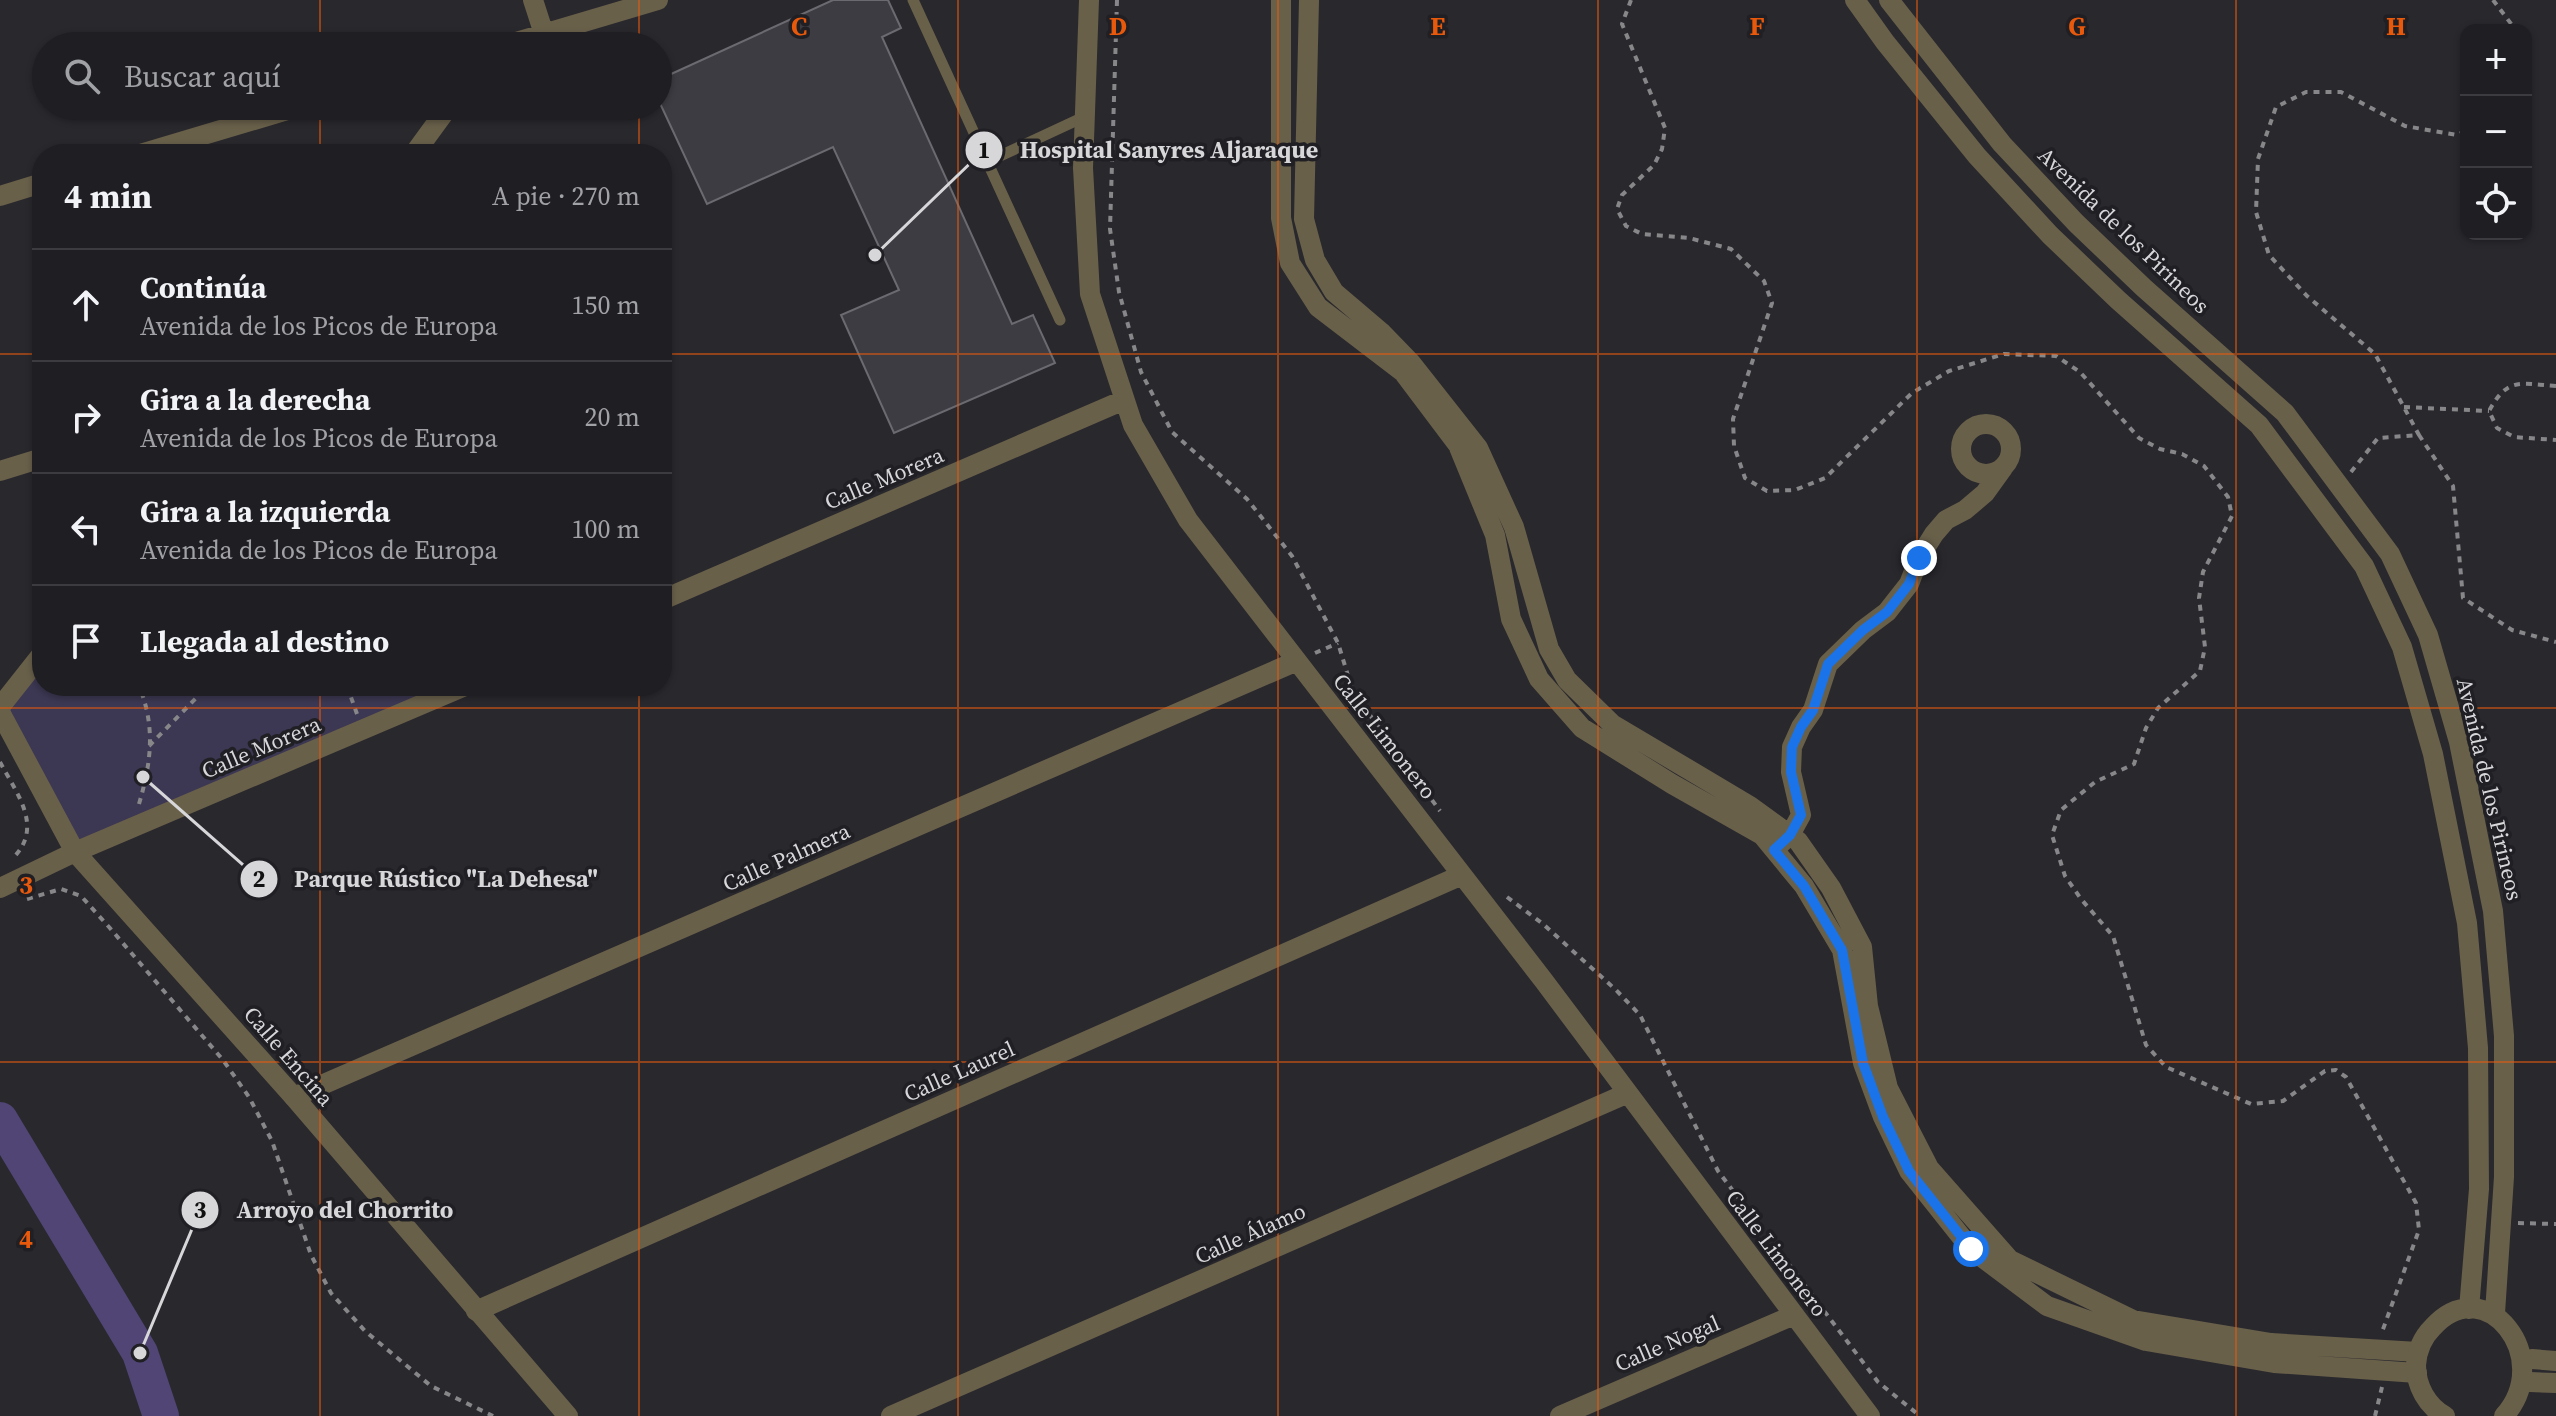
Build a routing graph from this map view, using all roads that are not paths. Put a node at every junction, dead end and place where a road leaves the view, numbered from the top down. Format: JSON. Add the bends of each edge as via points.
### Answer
{"nodes":[{"id":1,"x":533,"y":0,"type":"edge"},
{"id":2,"x":658,"y":0,"type":"edge"},
{"id":3,"x":913,"y":0,"type":"edge"},
{"id":4,"x":1089,"y":0,"type":"edge"},
{"id":5,"x":1281,"y":0,"type":"edge"},
{"id":6,"x":1309,"y":0,"type":"edge"},
{"id":7,"x":1855,"y":0,"type":"edge"},
{"id":8,"x":1889,"y":0,"type":"edge"},
{"id":9,"x":543,"y":32,"type":"edge"},
{"id":10,"x":551,"y":32,"type":"edge"},
{"id":11,"x":1086,"y":116,"type":"junction"},
{"id":12,"x":254,"y":120,"type":"edge"},
{"id":13,"x":439,"y":120,"type":"edge"},
{"id":14,"x":174,"y":144,"type":"edge"},
{"id":15,"x":421,"y":144,"type":"edge"},
{"id":16,"x":987,"y":162,"type":"junction"},
{"id":17,"x":32,"y":186,"type":"edge"},
{"id":18,"x":0,"y":196,"type":"edge"},
{"id":19,"x":1060,"y":320,"type":"dead end"},
{"id":20,"x":1124,"y":400,"type":"junction"},
{"id":21,"x":32,"y":461,"type":"edge"},
{"id":22,"x":2003,"y":468,"type":"dead end"},
{"id":23,"x":0,"y":471,"type":"edge"},
{"id":24,"x":672,"y":596,"type":"edge"},
{"id":25,"x":1297,"y":661,"type":"junction"},
{"id":26,"x":32,"y":667,"type":"edge"},
{"id":27,"x":442,"y":696,"type":"edge"},
{"id":28,"x":0,"y":709,"type":"edge"},
{"id":29,"x":1790,"y":835,"type":"junction"},
{"id":30,"x":1774,"y":850,"type":"junction"},
{"id":31,"x":75,"y":852,"type":"junction"},
{"id":32,"x":1462,"y":875,"type":"junction"},
{"id":33,"x":0,"y":888,"type":"edge"},
{"id":34,"x":1628,"y":1093,"type":"junction"},
{"id":35,"x":294,"y":1097,"type":"junction"},
{"id":36,"x":2469,"y":1309,"type":"junction"},
{"id":37,"x":476,"y":1311,"type":"junction"},
{"id":38,"x":2495,"y":1313,"type":"junction"},
{"id":39,"x":1794,"y":1315,"type":"junction"},
{"id":40,"x":2418,"y":1352,"type":"junction"},
{"id":41,"x":2532,"y":1359,"type":"junction"},
{"id":42,"x":2556,"y":1361,"type":"edge"},
{"id":43,"x":2417,"y":1373,"type":"junction"},
{"id":44,"x":2530,"y":1382,"type":"junction"},
{"id":45,"x":2556,"y":1383,"type":"edge"},
{"id":46,"x":2440,"y":1415,"type":"edge"},
{"id":47,"x":568,"y":1416,"type":"edge"},
{"id":48,"x":891,"y":1416,"type":"edge"},
{"id":49,"x":1560,"y":1416,"type":"edge"},
{"id":50,"x":1870,"y":1416,"type":"edge"},
{"id":51,"x":2504,"y":1416,"type":"edge"}],
"edges":[{"from":1,"to":9,"type":"street"},
{"from":2,"to":10,"type":"street"},
{"from":3,"to":16,"type":"lane"},
{"from":4,"to":11,"type":"street","name":"Calle Limonero"},
{"from":5,"to":30,"type":"street","via":[[1281,218],[1290,263],[1318,307],[1403,372],[1458,445],[1495,535],[1511,619],[1539,679],[1582,728],[1762,835]]},
{"from":6,"to":29,"type":"street","via":[[1304,219],[1315,260],[1334,292],[1411,363],[1478,448],[1514,527],[1549,649],[1567,680],[1612,724]]},
{"from":7,"to":36,"type":"street","via":[[1977,156],[2050,235],[2259,425],[2371,580],[2402,647],[2433,754],[2467,923],[2478,1048],[2479,1189]]},
{"from":8,"to":38,"type":"street","name":"Avenida de los Pirineos","via":[[2013,156],[2076,223],[2285,413],[2390,554],[2428,635],[2459,742],[2493,911],[2504,1036],[2504,1177]]},
{"from":11,"to":16,"type":"lane"},
{"from":11,"to":20,"type":"street","name":"Calle Limonero","via":[[1083,168],[1090,294]]},
{"from":12,"to":14,"type":"street"},
{"from":13,"to":15,"type":"street"},
{"from":16,"to":19,"type":"lane"},
{"from":17,"to":18,"type":"street"},
{"from":20,"to":24,"type":"street","name":"Calle Morera"},
{"from":20,"to":25,"type":"street","name":"Calle Limonero","via":[[1188,520]]},
{"from":21,"to":23,"type":"street"},
{"from":22,"to":29,"type":"street","via":[[1985,493],[1934,534],[1909,584],[1887,612],[1828,664],[1813,710],[1792,747],[1791,772],[1801,815]]},
{"from":25,"to":32,"type":"street","name":"Calle Limonero"},
{"from":25,"to":35,"type":"street","name":"Calle Palmera"},
{"from":26,"to":28,"type":"street"},
{"from":27,"to":31,"type":"street","name":"Calle Morera"},
{"from":28,"to":31,"type":"street","name":"Calle Encina"},
{"from":29,"to":30,"type":"street"},
{"from":29,"to":40,"type":"street","via":[[1831,888],[1862,947],[1868,1006],[1888,1088],[1929,1168],[2010,1260],[2133,1320],[2271,1343]]},
{"from":30,"to":43,"type":"street","via":[[1804,886],[1842,950],[1863,1063],[1909,1171],[1971,1249],[2047,1306],[2146,1341],[2274,1363]]},
{"from":31,"to":33,"type":"street","name":"Calle Morera"},
{"from":31,"to":35,"type":"street","name":"Calle Encina"},
{"from":32,"to":34,"type":"street","name":"Calle Limonero"},
{"from":32,"to":37,"type":"street","name":"Calle Laurel"},
{"from":34,"to":39,"type":"street","name":"Calle Limonero"},
{"from":34,"to":48,"type":"street","name":"Calle Álamo"},
{"from":35,"to":37,"type":"street","name":"Calle Encina"},
{"from":36,"to":38,"type":"street"},
{"from":36,"to":40,"type":"street","via":[[2437,1323]]},
{"from":37,"to":47,"type":"street","name":"Calle Encina"},
{"from":38,"to":41,"type":"street","via":[[2520,1331]]},
{"from":39,"to":49,"type":"street","name":"Calle Nogal"},
{"from":39,"to":50,"type":"street","name":"Calle Limonero"},
{"from":40,"to":43,"type":"street"},
{"from":41,"to":42,"type":"street"},
{"from":41,"to":44,"type":"street"},
{"from":43,"to":46,"type":"street","via":[[2420,1388]]},
{"from":44,"to":45,"type":"street"},
{"from":44,"to":51,"type":"street"}]}
